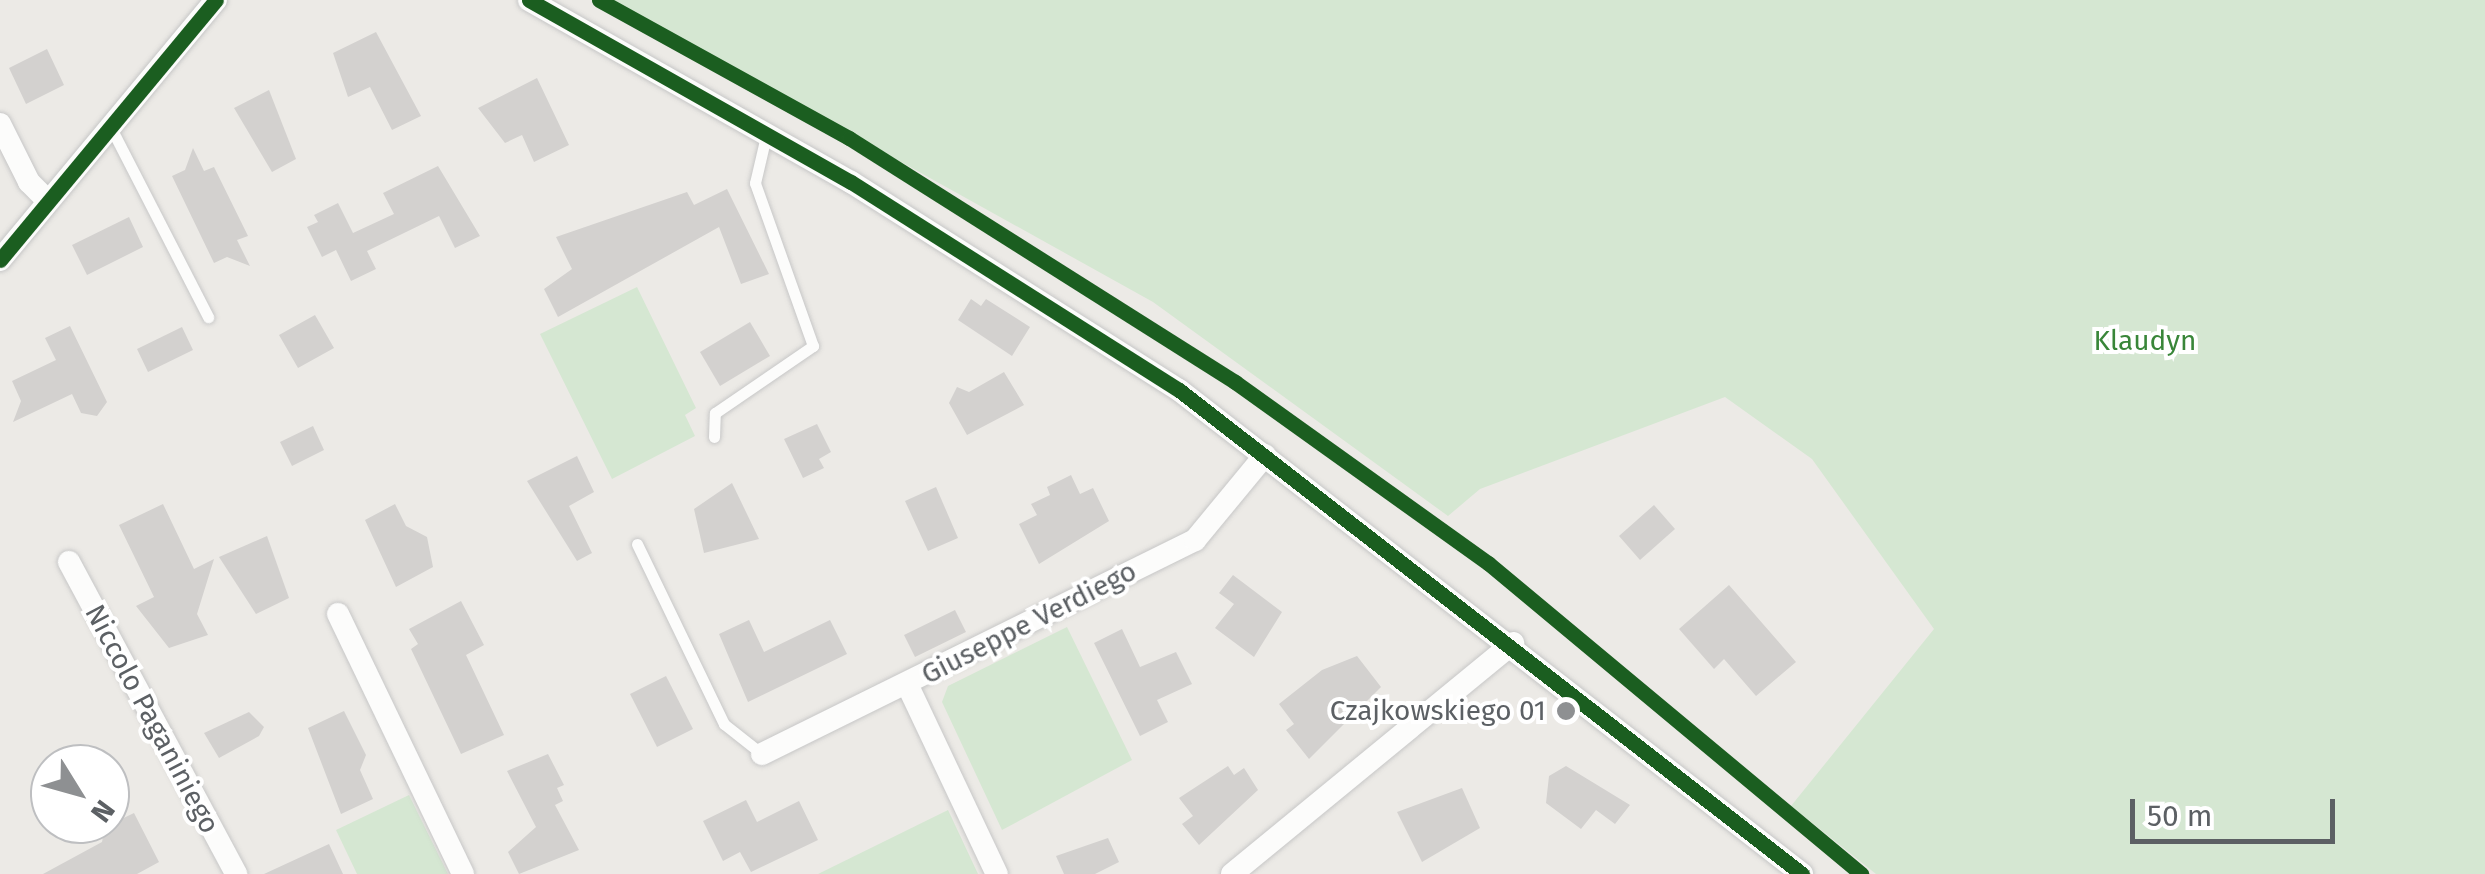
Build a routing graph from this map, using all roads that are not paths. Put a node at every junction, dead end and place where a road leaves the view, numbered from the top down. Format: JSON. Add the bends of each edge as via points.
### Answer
{"nodes":[{"id":1,"x":216,"y":0,"type":"edge"},
{"id":2,"x":529,"y":0,"type":"edge"},
{"id":3,"x":0,"y":124,"type":"edge"},
{"id":4,"x":109,"y":125,"type":"junction"},
{"id":5,"x":765,"y":140,"type":"junction"},
{"id":6,"x":48,"y":200,"type":"junction"},
{"id":7,"x":0,"y":260,"type":"edge"},
{"id":8,"x":208,"y":317,"type":"dead end"},
{"id":9,"x":714,"y":437,"type":"dead end"},
{"id":10,"x":1265,"y":455,"type":"junction"},
{"id":11,"x":637,"y":544,"type":"dead end"},
{"id":12,"x":69,"y":562,"type":"dead end"},
{"id":13,"x":338,"y":614,"type":"dead end"},
{"id":14,"x":1513,"y":643,"type":"junction"},
{"id":15,"x":908,"y":684,"type":"junction"},
{"id":16,"x":762,"y":754,"type":"joint"},
{"id":17,"x":236,"y":874,"type":"edge"},
{"id":18,"x":462,"y":874,"type":"edge"},
{"id":19,"x":997,"y":874,"type":"edge"},
{"id":20,"x":1232,"y":874,"type":"edge"},
{"id":21,"x":1802,"y":874,"type":"edge"}],
"edges":[{"from":1,"to":4,"type":"street"},
{"from":2,"to":5,"type":"street"},
{"from":3,"to":6,"type":"street","via":[[28,182]]},
{"from":4,"to":6,"type":"street"},
{"from":4,"to":8,"type":"lane"},
{"from":5,"to":9,"type":"lane","via":[[754,183],[813,346],[716,414]]},
{"from":5,"to":10,"type":"street","via":[[992,267]]},
{"from":6,"to":7,"type":"street"},
{"from":10,"to":14,"type":"street"},
{"from":10,"to":15,"type":"street","name":"Giuseppe Verdiego","via":[[1194,540]]},
{"from":11,"to":16,"type":"lane","via":[[724,724]]},
{"from":12,"to":17,"type":"street","name":"Niccolo Paganiniego"},
{"from":13,"to":18,"type":"street"},
{"from":14,"to":20,"type":"street"},
{"from":14,"to":21,"type":"street"},
{"from":15,"to":16,"type":"street","name":"Giuseppe Verdiego"},
{"from":15,"to":19,"type":"street"}]}
